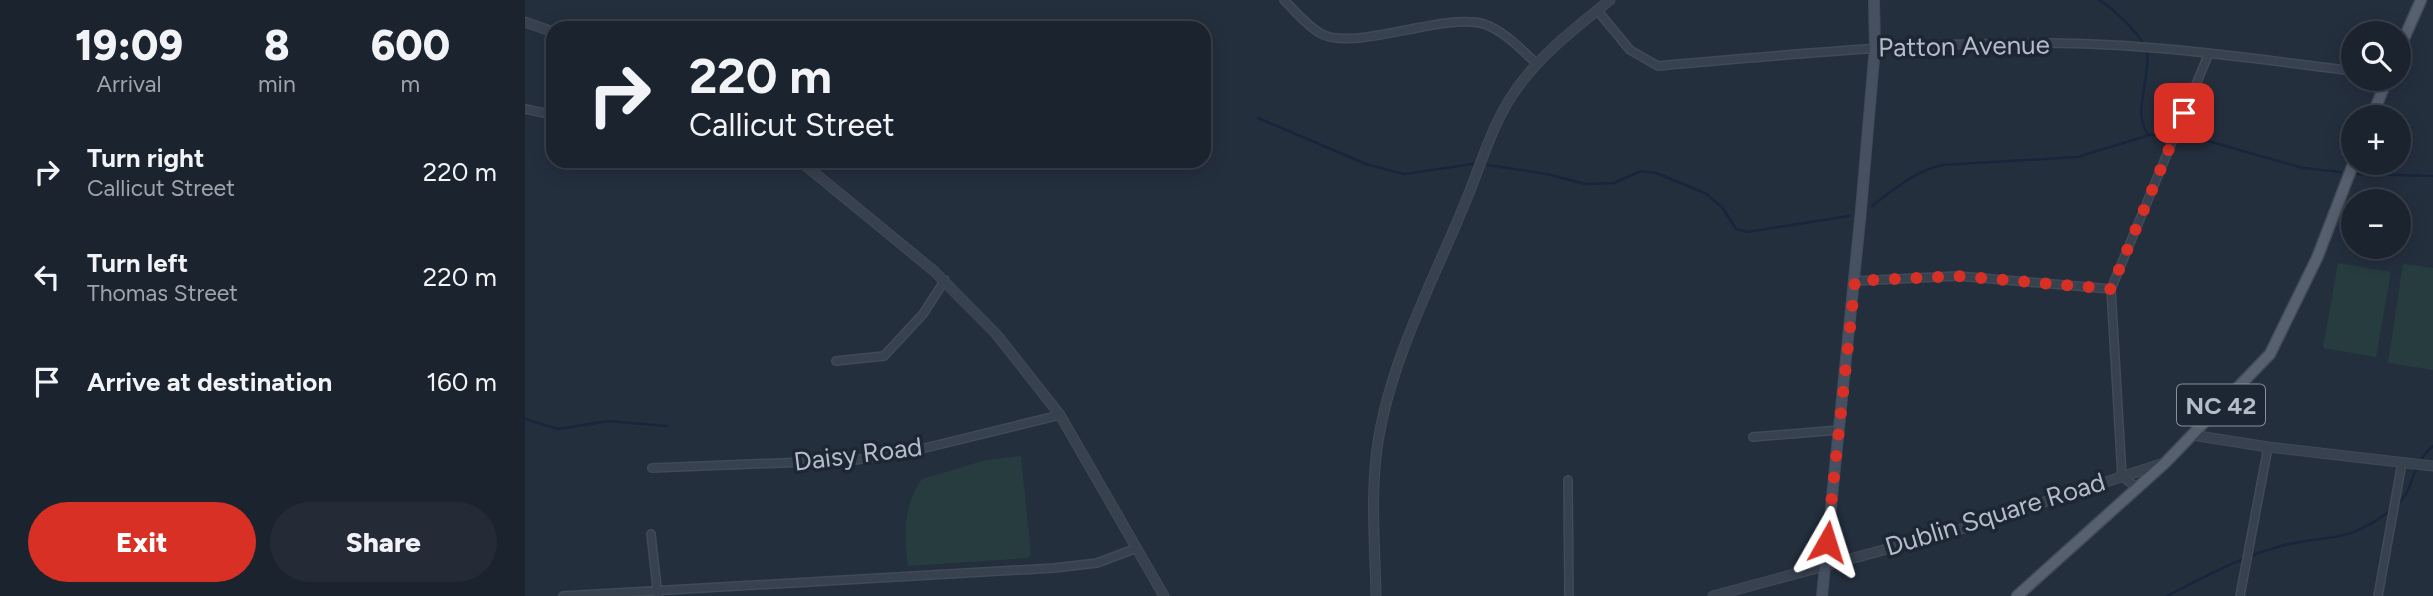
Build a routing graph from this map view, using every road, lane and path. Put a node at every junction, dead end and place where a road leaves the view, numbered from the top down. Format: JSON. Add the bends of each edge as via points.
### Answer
{"nodes":[{"id":1,"x":1284,"y":0,"type":"edge"},
{"id":2,"x":1611,"y":0,"type":"edge"},
{"id":3,"x":1874,"y":0,"type":"edge"},
{"id":4,"x":2421,"y":0,"type":"edge"},
{"id":5,"x":1597,"y":10,"type":"junction"},
{"id":6,"x":525,"y":22,"type":"edge"},
{"id":7,"x":2411,"y":23,"type":"edge"},
{"id":8,"x":546,"y":30,"type":"edge"},
{"id":9,"x":1875,"y":47,"type":"junction"},
{"id":10,"x":2209,"y":53,"type":"junction"},
{"id":11,"x":1536,"y":63,"type":"junction"},
{"id":12,"x":2341,"y":69,"type":"edge"},
{"id":13,"x":525,"y":110,"type":"edge"},
{"id":14,"x":546,"y":114,"type":"edge"},
{"id":15,"x":808,"y":168,"type":"edge"},
{"id":16,"x":2349,"y":175,"type":"edge"},
{"id":17,"x":944,"y":280,"type":"junction"},
{"id":18,"x":1855,"y":281,"type":"junction"},
{"id":19,"x":2111,"y":289,"type":"junction"},
{"id":20,"x":836,"y":361,"type":"dead end"},
{"id":21,"x":1060,"y":415,"type":"junction"},
{"id":22,"x":1839,"y":430,"type":"junction"},
{"id":23,"x":2192,"y":435,"type":"junction"},
{"id":24,"x":1753,"y":437,"type":"dead end"},
{"id":25,"x":2267,"y":447,"type":"junction"},
{"id":26,"x":2165,"y":463,"type":"junction"},
{"id":27,"x":2402,"y":463,"type":"junction"},
{"id":28,"x":2433,"y":466,"type":"edge"},
{"id":29,"x":652,"y":468,"type":"dead end"},
{"id":30,"x":2122,"y":476,"type":"junction"},
{"id":31,"x":1568,"y":480,"type":"dead end"},
{"id":32,"x":2137,"y":488,"type":"junction"},
{"id":33,"x":651,"y":534,"type":"dead end"},
{"id":34,"x":1136,"y":548,"type":"junction"},
{"id":35,"x":1825,"y":564,"type":"junction"},
{"id":36,"x":658,"y":593,"type":"edge"},
{"id":37,"x":563,"y":596,"type":"edge"},
{"id":38,"x":1164,"y":596,"type":"edge"},
{"id":39,"x":1376,"y":596,"type":"edge"},
{"id":40,"x":1569,"y":596,"type":"edge"},
{"id":41,"x":1713,"y":596,"type":"edge"},
{"id":42,"x":1822,"y":596,"type":"edge"},
{"id":43,"x":2017,"y":596,"type":"edge"},
{"id":44,"x":2240,"y":596,"type":"edge"},
{"id":45,"x":2378,"y":596,"type":"edge"}],
"edges":[{"from":1,"to":11,"type":"street","via":[[1321,34],[1341,38],[1483,24]]},
{"from":2,"to":5,"type":"street"},
{"from":3,"to":9,"type":"main road"},
{"from":4,"to":7,"type":"main road"},
{"from":5,"to":9,"type":"street","name":"Patton Avenue","via":[[1630,50],[1658,66]]},
{"from":5,"to":11,"type":"street"},
{"from":6,"to":8,"type":"street"},
{"from":9,"to":10,"type":"street","name":"Patton Avenue","via":[[2038,43]]},
{"from":9,"to":18,"type":"main road"},
{"from":10,"to":12,"type":"street","name":"Patton Avenue"},
{"from":10,"to":19,"type":"street"},
{"from":11,"to":39,"type":"street","via":[[1515,90],[1495,131],[1385,410],[1375,475]]},
{"from":13,"to":14,"type":"street"},
{"from":15,"to":17,"type":"street"},
{"from":16,"to":23,"type":"main road","number":"NC 42","via":[[2317,258],[2270,354]]},
{"from":17,"to":20,"type":"street","via":[[923,314],[884,356]]},
{"from":17,"to":21,"type":"street","via":[[997,335]]},
{"from":18,"to":19,"type":"street","via":[[1958,276]]},
{"from":18,"to":22,"type":"main road"},
{"from":19,"to":30,"type":"street"},
{"from":21,"to":29,"type":"street","name":"Daisy Road","via":[[917,450],[855,460]]},
{"from":21,"to":34,"type":"street"},
{"from":22,"to":24,"type":"street"},
{"from":22,"to":35,"type":"main road"},
{"from":23,"to":25,"type":"street"},
{"from":23,"to":26,"type":"main road","number":"NC 42"},
{"from":25,"to":27,"type":"street"},
{"from":25,"to":44,"type":"street"},
{"from":26,"to":30,"type":"street","name":"Dublin Square Road"},
{"from":26,"to":32,"type":"main road","number":"NC 42"},
{"from":27,"to":28,"type":"street"},
{"from":27,"to":45,"type":"street"},
{"from":30,"to":32,"type":"street"},
{"from":30,"to":35,"type":"street","name":"Dublin Square Road","via":[[1961,529]]},
{"from":31,"to":40,"type":"street"},
{"from":32,"to":43,"type":"main road","number":"NC 42"},
{"from":33,"to":36,"type":"street"},
{"from":34,"to":36,"type":"street","via":[[1097,563],[1053,568]]},
{"from":34,"to":38,"type":"street"},
{"from":35,"to":41,"type":"street","name":"Dublin Square Road"},
{"from":35,"to":42,"type":"main road"},
{"from":36,"to":37,"type":"street"}]}
